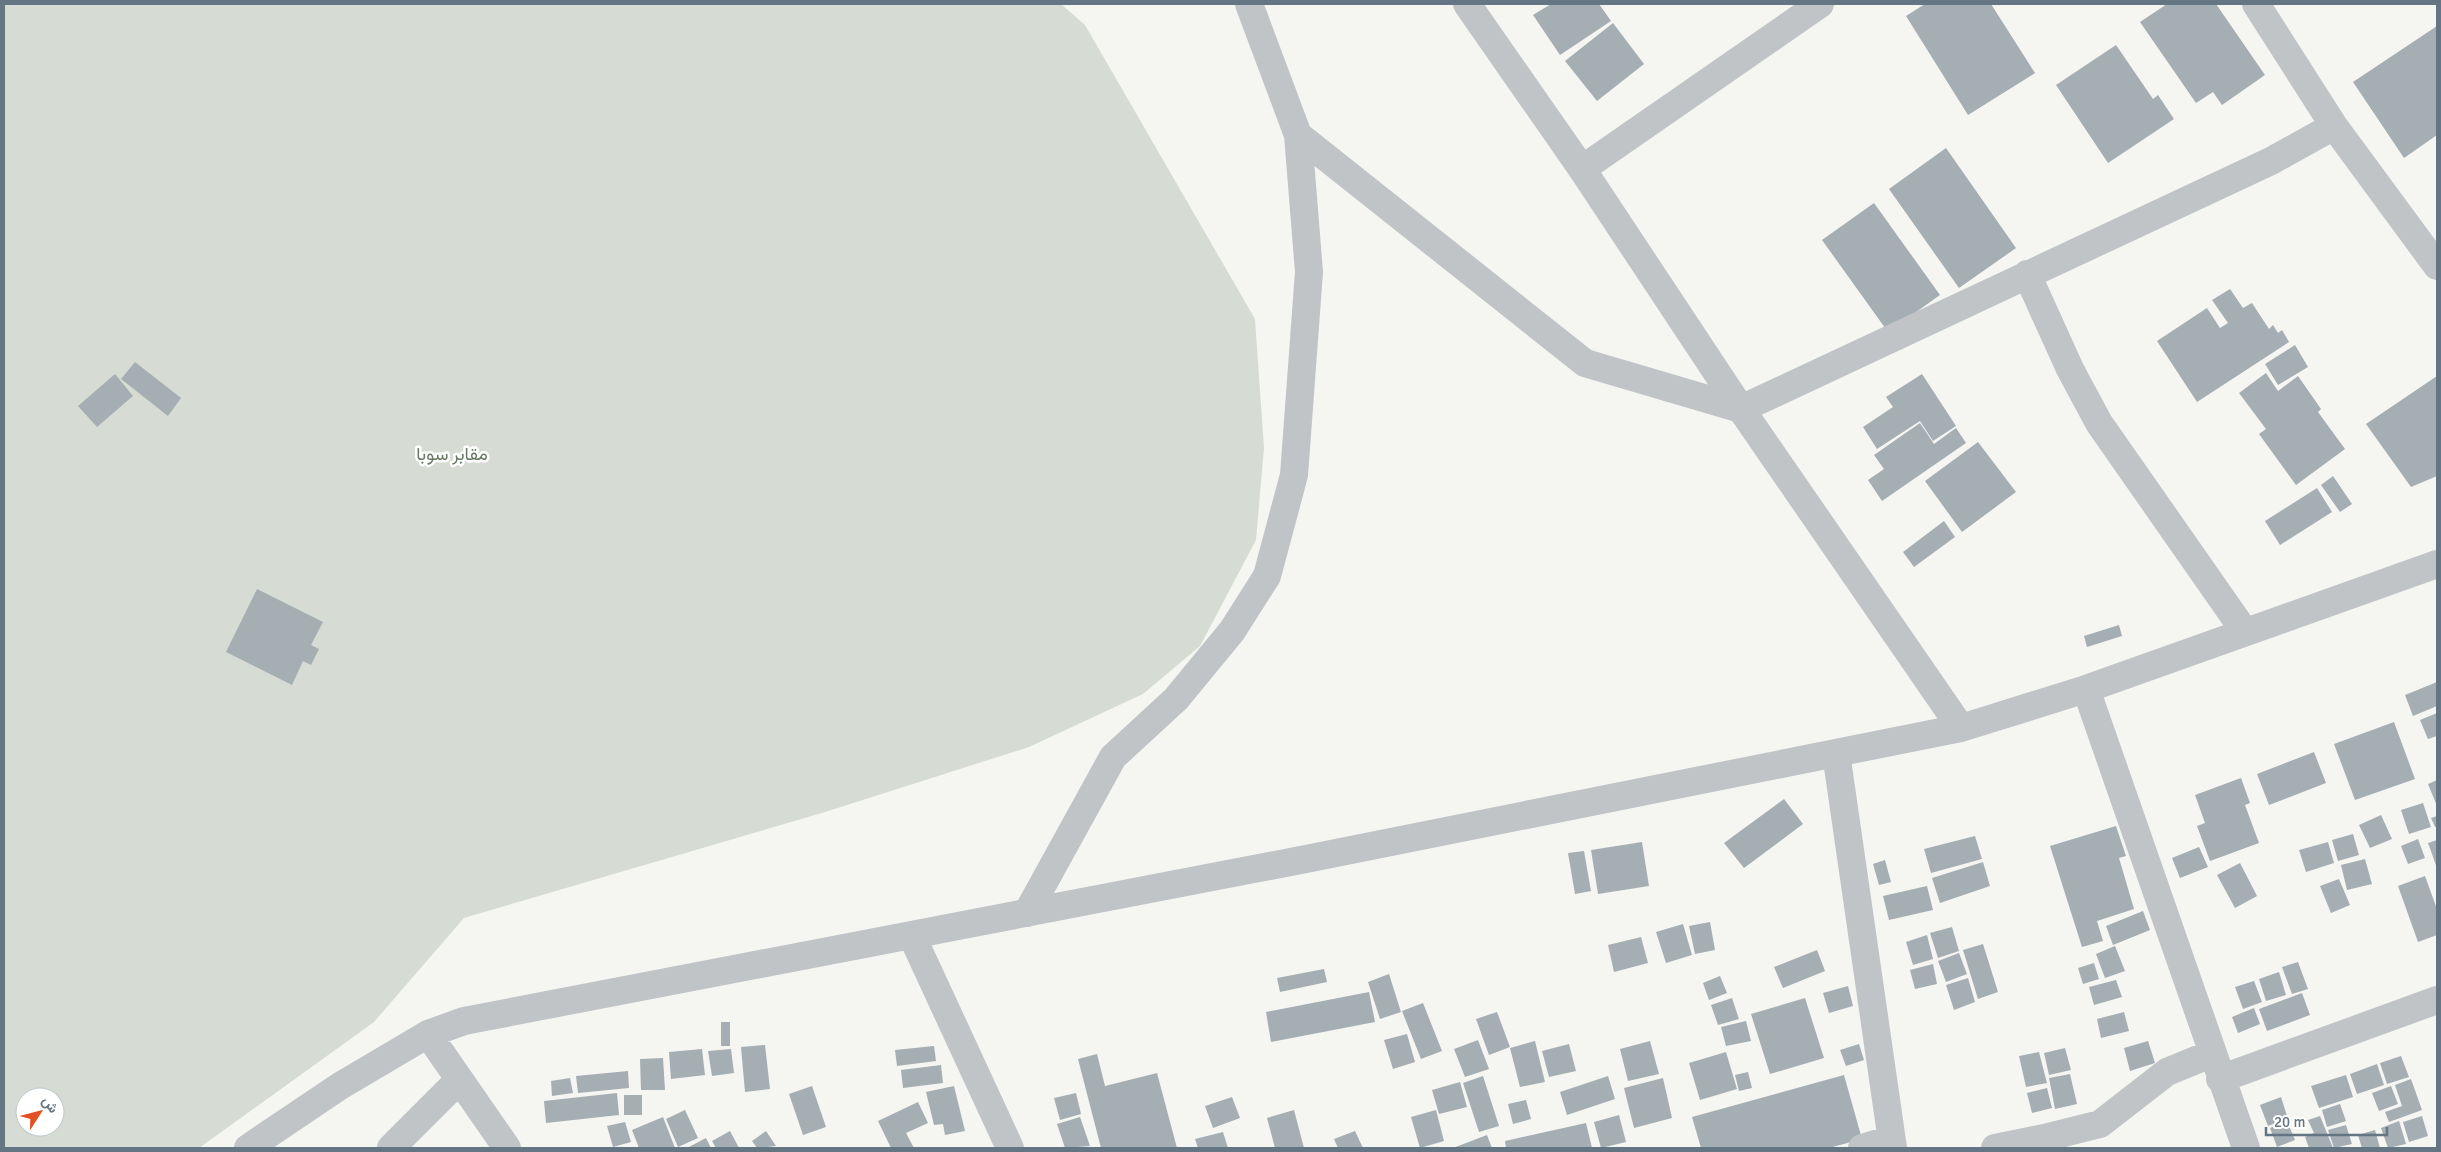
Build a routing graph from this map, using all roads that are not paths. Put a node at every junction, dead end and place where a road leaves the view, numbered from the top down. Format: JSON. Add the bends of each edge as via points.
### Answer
{"nodes":[{"id":1,"x":1248,"y":4,"type":"edge"},
{"id":2,"x":1467,"y":4,"type":"edge"},
{"id":3,"x":1820,"y":4,"type":"edge"},
{"id":4,"x":2256,"y":4,"type":"edge"},
{"id":5,"x":2334,"y":126,"type":"junction"},
{"id":6,"x":1298,"y":136,"type":"junction"},
{"id":7,"x":1582,"y":169,"type":"junction"},
{"id":8,"x":2437,"y":266,"type":"edge"},
{"id":9,"x":2028,"y":274,"type":"junction"},
{"id":10,"x":1741,"y":409,"type":"junction"},
{"id":11,"x":2437,"y":564,"type":"edge"},
{"id":12,"x":2245,"y":632,"type":"junction"},
{"id":13,"x":2086,"y":689,"type":"junction"},
{"id":14,"x":1961,"y":728,"type":"junction"},
{"id":15,"x":1836,"y":753,"type":"junction"},
{"id":16,"x":1026,"y":913,"type":"junction"},
{"id":17,"x":912,"y":936,"type":"junction"},
{"id":18,"x":2437,"y":1000,"type":"edge"},
{"id":19,"x":428,"y":1034,"type":"junction"},
{"id":20,"x":2213,"y":1053,"type":"junction"},
{"id":21,"x":2220,"y":1079,"type":"junction"},
{"id":22,"x":459,"y":1080,"type":"junction"},
{"id":23,"x":1892,"y":1143,"type":"edge"},
{"id":24,"x":248,"y":1148,"type":"edge"},
{"id":25,"x":391,"y":1148,"type":"edge"},
{"id":26,"x":507,"y":1148,"type":"edge"},
{"id":27,"x":1010,"y":1148,"type":"edge"},
{"id":28,"x":1862,"y":1148,"type":"edge"},
{"id":29,"x":1995,"y":1148,"type":"edge"},
{"id":30,"x":2246,"y":1148,"type":"edge"}],
"edges":[{"from":1,"to":6,"type":"street"},
{"from":2,"to":7,"type":"street"},
{"from":3,"to":7,"type":"street"},
{"from":4,"to":5,"type":"street"},
{"from":5,"to":8,"type":"street"},
{"from":5,"to":9,"type":"street","via":[[2271,161]]},
{"from":6,"to":10,"type":"street","via":[[1585,363]]},
{"from":6,"to":16,"type":"street","via":[[1308,282],[1294,475],[1267,576],[1232,631],[1176,699],[1113,756]]},
{"from":7,"to":10,"type":"street"},
{"from":9,"to":10,"type":"street"},
{"from":9,"to":12,"type":"street","via":[[2070,369],[2099,423]]},
{"from":10,"to":14,"type":"street"},
{"from":11,"to":12,"type":"street"},
{"from":12,"to":13,"type":"street"},
{"from":13,"to":14,"type":"street"},
{"from":13,"to":20,"type":"street"},
{"from":14,"to":15,"type":"street"},
{"from":15,"to":16,"type":"street"},
{"from":15,"to":23,"type":"street"},
{"from":16,"to":17,"type":"street"},
{"from":17,"to":19,"type":"street","via":[[504,1012]]},
{"from":17,"to":27,"type":"street"},
{"from":18,"to":21,"type":"street"},
{"from":19,"to":22,"type":"street"},
{"from":19,"to":24,"type":"street","via":[[340,1086]]},
{"from":20,"to":21,"type":"street"},
{"from":20,"to":29,"type":"street","via":[[2167,1072],[2107,1120],[2092,1127]]},
{"from":21,"to":30,"type":"street"},
{"from":22,"to":25,"type":"street"},
{"from":22,"to":26,"type":"street"},
{"from":23,"to":28,"type":"street"}]}
